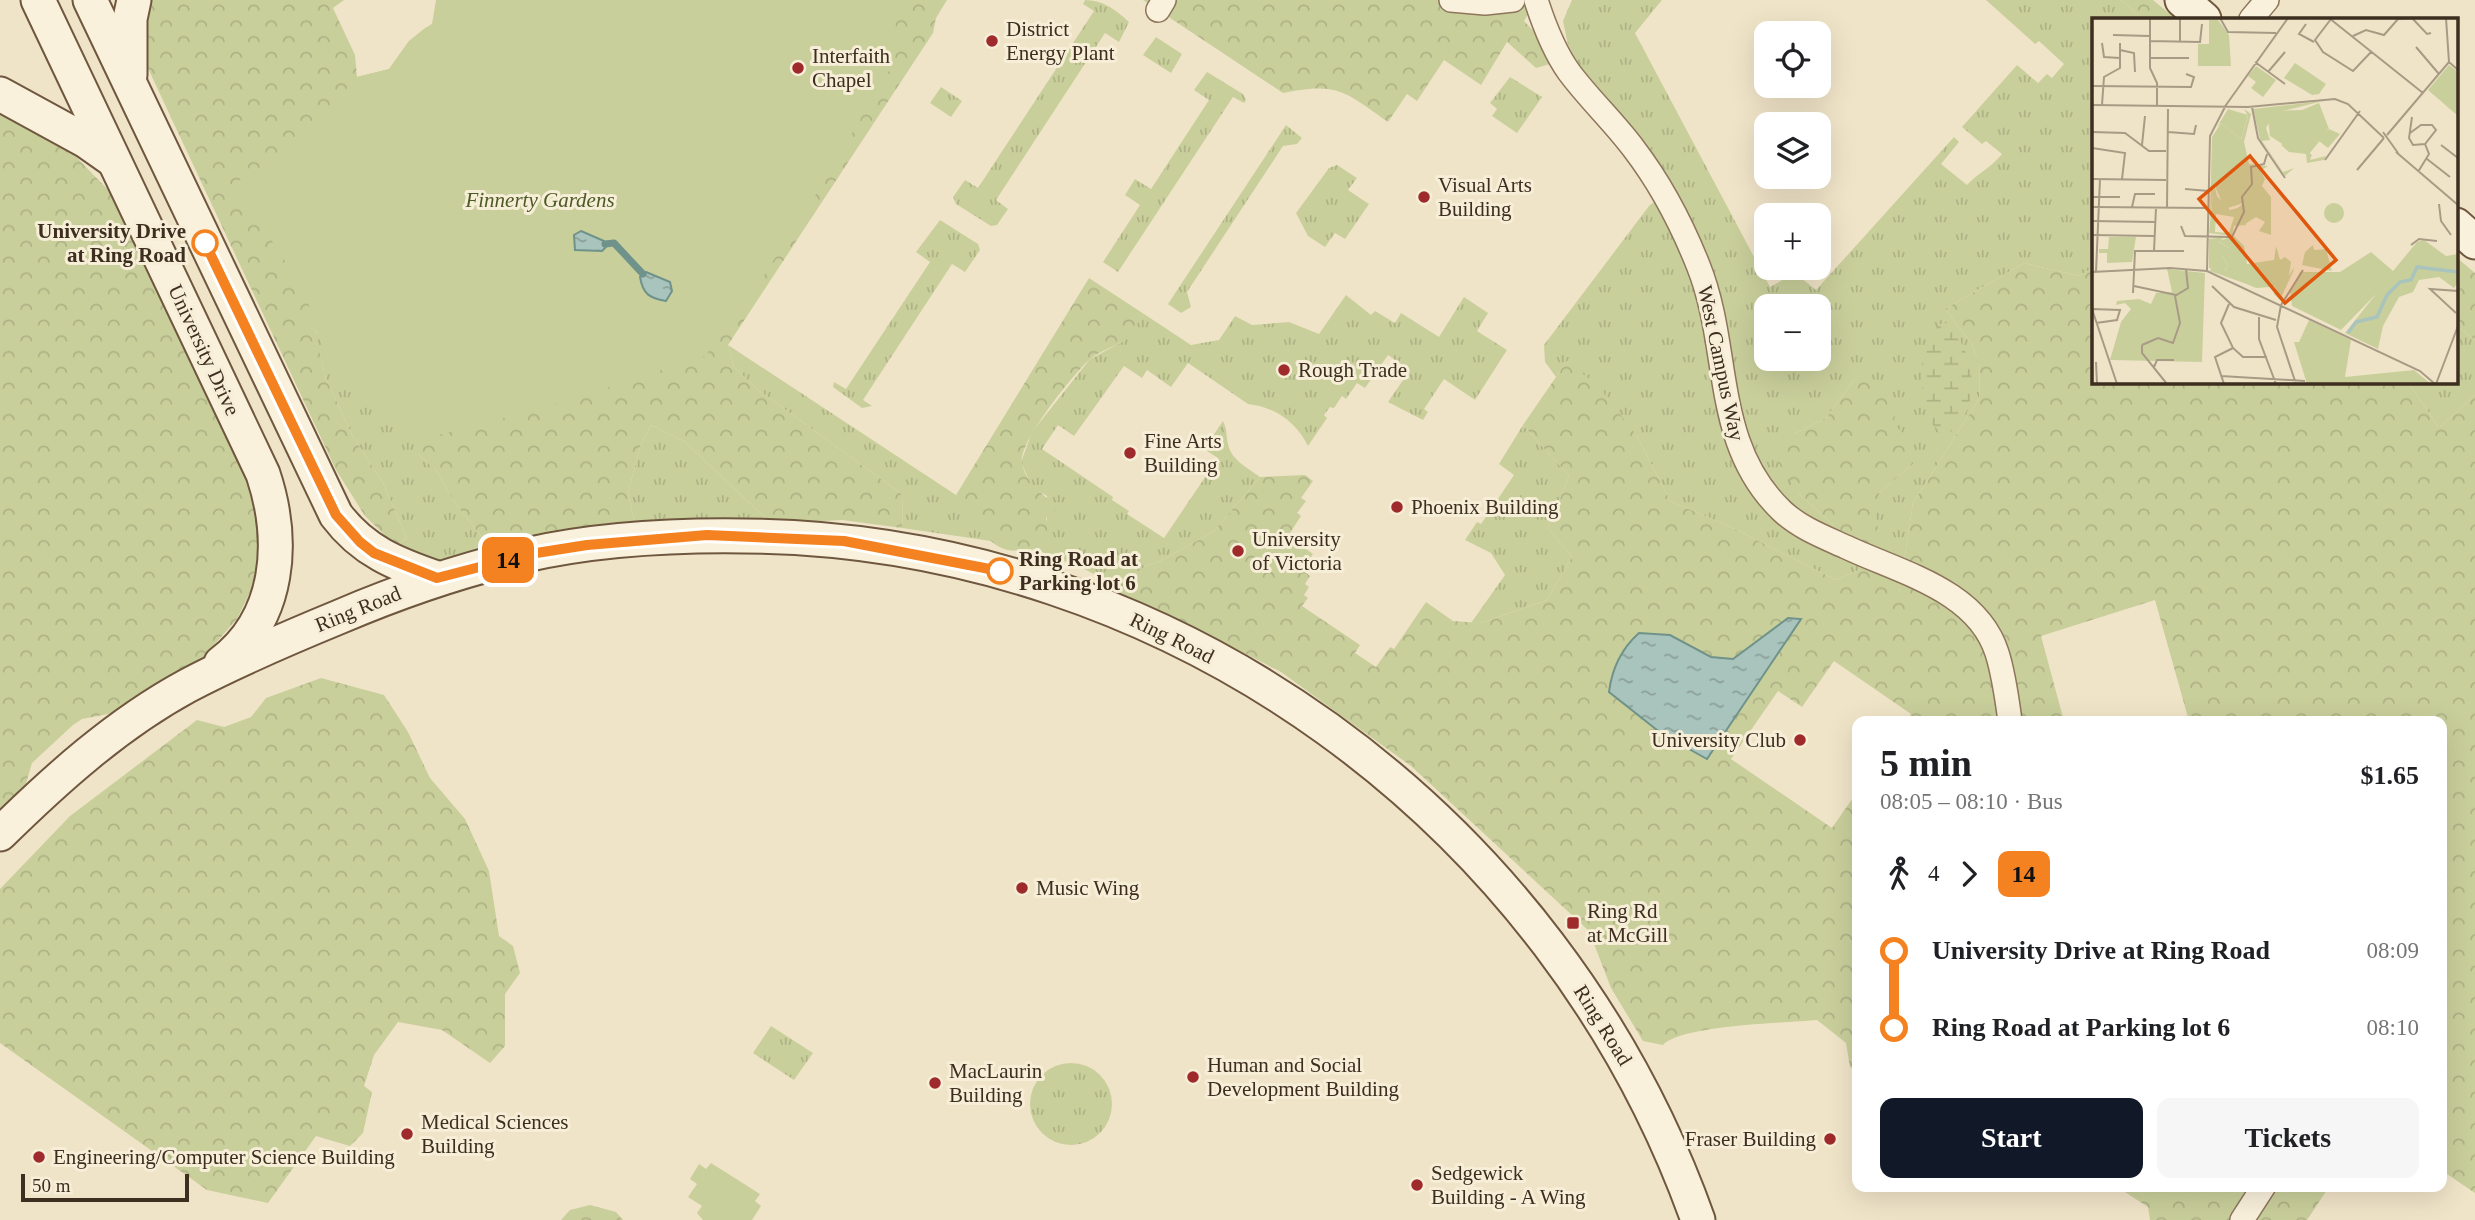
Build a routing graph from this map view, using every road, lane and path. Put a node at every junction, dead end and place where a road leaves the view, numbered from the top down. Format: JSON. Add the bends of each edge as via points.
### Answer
{"nodes":[{"id":1,"x":38,"y":0,"type":"edge"},
{"id":2,"x":90,"y":0,"type":"edge"},
{"id":3,"x":134,"y":0,"type":"edge"},
{"id":4,"x":1451,"y":0,"type":"edge"},
{"id":5,"x":1513,"y":0,"type":"edge"},
{"id":6,"x":1536,"y":0,"type":"edge"},
{"id":7,"x":2182,"y":0,"type":"edge"},
{"id":8,"x":2267,"y":0,"type":"edge"},
{"id":9,"x":2203,"y":18,"type":"edge"},
{"id":10,"x":2252,"y":18,"type":"edge"},
{"id":11,"x":131,"y":88,"type":"junction"},
{"id":12,"x":0,"y":94,"type":"edge"},
{"id":13,"x":115,"y":162,"type":"junction"},
{"id":14,"x":2458,"y":227,"type":"edge"},
{"id":15,"x":2475,"y":242,"type":"edge"},
{"id":16,"x":437,"y":578,"type":"junction"},
{"id":17,"x":187,"y":687,"type":"junction"},
{"id":18,"x":2009,"y":716,"type":"edge"},
{"id":19,"x":0,"y":834,"type":"edge"},
{"id":20,"x":2260,"y":1192,"type":"edge"},
{"id":21,"x":1698,"y":1220,"type":"edge"},
{"id":22,"x":2242,"y":1220,"type":"edge"}],
"edges":[{"from":1,"to":13,"type":"street","name":"University Drive"},
{"from":2,"to":11,"type":"street"},
{"from":3,"to":11,"type":"street"},
{"from":4,"to":5,"type":"street"},
{"from":6,"to":18,"type":"street","name":"West Campus Way","via":[[1568,71],[1635,149],[1698,265],[1716,327],[1731,425],[1751,473],[1784,513],[1809,530],[1940,590],[1970,609],[1997,652]]},
{"from":7,"to":9,"type":"street"},
{"from":8,"to":10,"type":"street"},
{"from":11,"to":16,"type":"street","via":[[336,515],[374,553]]},
{"from":12,"to":13,"type":"street"},
{"from":13,"to":17,"type":"street","name":"University Drive","via":[[263,474],[276,517],[276,558],[261,615],[231,654]]},
{"from":14,"to":15,"type":"street"},
{"from":16,"to":17,"type":"street","name":"Ring Road","via":[[298,633]]},
{"from":16,"to":21,"type":"street","name":"Ring Road","via":[[530,554],[646,538],[757,536],[844,541],[955,560],[1063,589],[1211,655],[1278,694],[1390,776],[1459,840],[1521,909],[1608,1030],[1660,1129]]},
{"from":17,"to":19,"type":"street","name":"Ring Road","via":[[89,753]]},
{"from":20,"to":22,"type":"street"}]}
